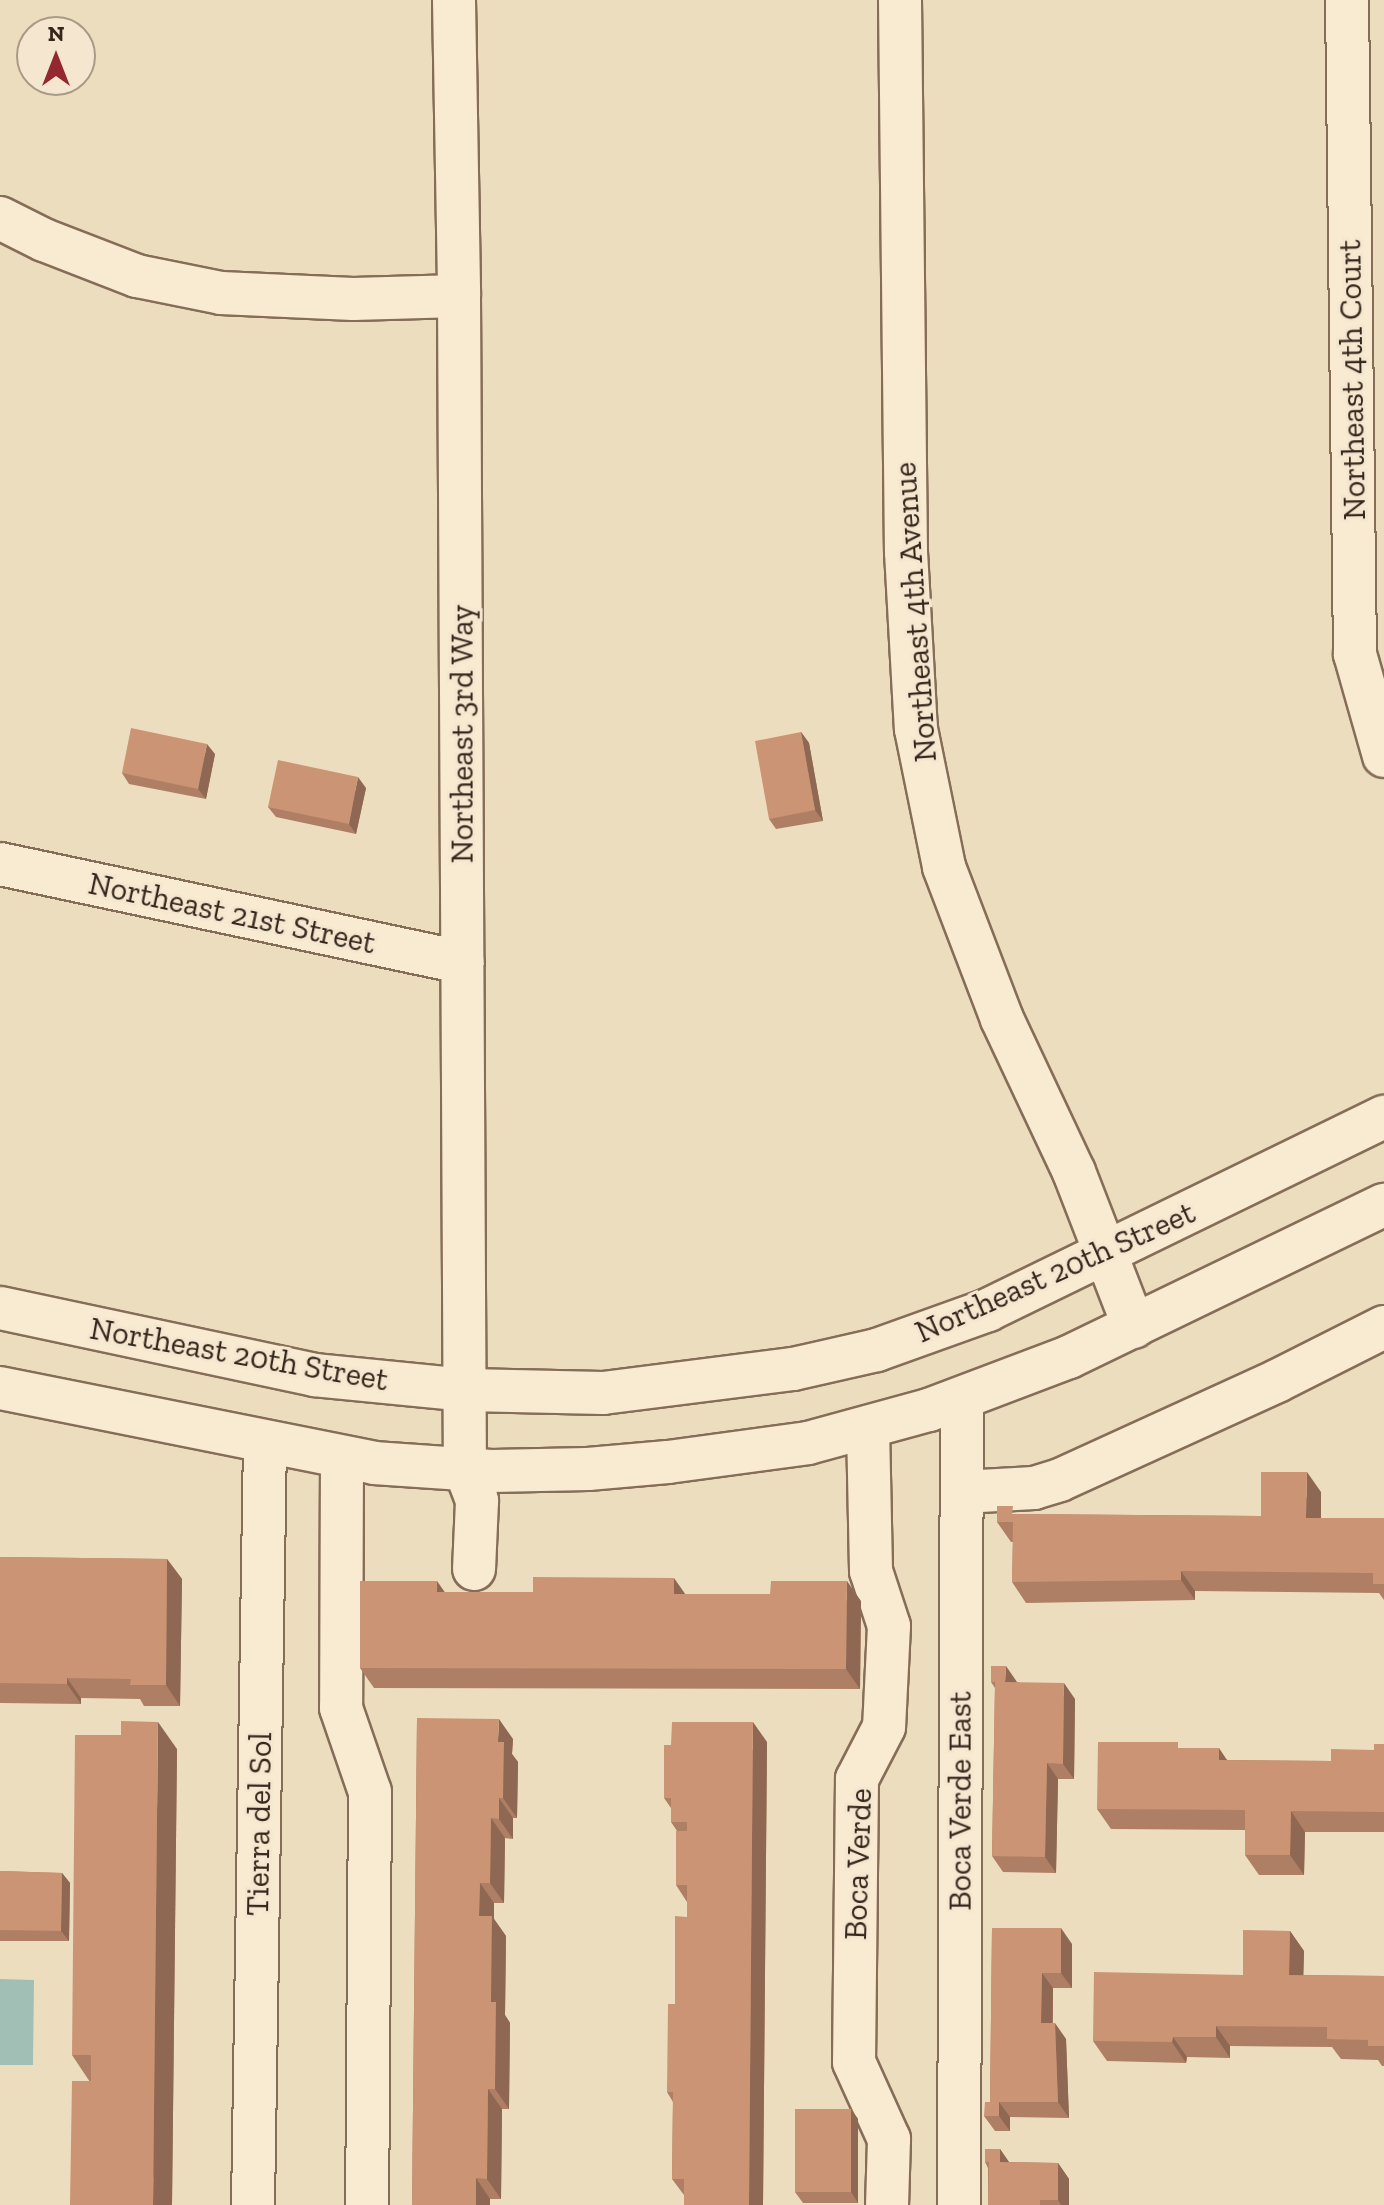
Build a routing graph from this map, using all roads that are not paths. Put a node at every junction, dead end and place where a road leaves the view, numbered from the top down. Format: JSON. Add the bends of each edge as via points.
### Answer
{"nodes":[{"id":1,"x":454,"y":0,"type":"edge"},
{"id":2,"x":900,"y":0,"type":"edge"},
{"id":3,"x":1347,"y":0,"type":"edge"},
{"id":4,"x":0,"y":218,"type":"edge"},
{"id":5,"x":459,"y":296,"type":"junction"},
{"id":6,"x":1384,"y":756,"type":"edge"},
{"id":7,"x":0,"y":864,"type":"edge"},
{"id":8,"x":463,"y":962,"type":"junction"},
{"id":9,"x":1384,"y":1117,"type":"edge"},
{"id":10,"x":1384,"y":1205,"type":"edge"},
{"id":11,"x":1107,"y":1253,"type":"junction"},
{"id":12,"x":0,"y":1308,"type":"edge"},
{"id":13,"x":1134,"y":1327,"type":"junction"},
{"id":14,"x":1384,"y":1327,"type":"edge"},
{"id":15,"x":0,"y":1388,"type":"edge"},
{"id":16,"x":467,"y":1390,"type":"junction"},
{"id":17,"x":962,"y":1398,"type":"junction"},
{"id":18,"x":868,"y":1427,"type":"junction"},
{"id":19,"x":265,"y":1442,"type":"junction"},
{"id":20,"x":342,"y":1457,"type":"junction"},
{"id":21,"x":465,"y":1469,"type":"junction"},
{"id":22,"x":962,"y":1492,"type":"junction"},
{"id":23,"x":474,"y":1569,"type":"dead end"},
{"id":24,"x":253,"y":2205,"type":"edge"},
{"id":25,"x":367,"y":2205,"type":"edge"},
{"id":26,"x":887,"y":2205,"type":"edge"},
{"id":27,"x":959,"y":2205,"type":"edge"}],
"edges":[{"from":1,"to":5,"type":"street","name":"Northeast 3rd Way"},
{"from":2,"to":11,"type":"street","name":"Northeast 4th Avenue","via":[[906,552],[916,729],[944,867],[1002,1019]]},
{"from":3,"to":6,"type":"street","name":"Northeast 4th Court","via":[[1355,654]]},
{"from":4,"to":5,"type":"street","via":[[137,276],[221,293],[353,299]]},
{"from":5,"to":8,"type":"street","name":"Northeast 3rd Way"},
{"from":7,"to":8,"type":"street","name":"Northeast 21st Street"},
{"from":8,"to":16,"type":"street","name":"Northeast 3rd Way"},
{"from":9,"to":11,"type":"street","name":"Northeast 20th Street"},
{"from":10,"to":13,"type":"street"},
{"from":11,"to":13,"type":"street","name":"Northeast 4th Avenue"},
{"from":11,"to":16,"type":"street","name":"Northeast 20th Street","via":[[974,1315],[877,1350],[793,1369],[603,1393]]},
{"from":12,"to":16,"type":"street","name":"Northeast 20th Street","via":[[314,1375]]},
{"from":13,"to":17,"type":"street"},
{"from":14,"to":22,"type":"street","via":[[1060,1480],[1034,1488]]},
{"from":15,"to":19,"type":"street"},
{"from":16,"to":21,"type":"street","name":"Northeast 3rd Way"},
{"from":17,"to":18,"type":"street"},
{"from":17,"to":22,"type":"street","name":"Boca Verde East"},
{"from":18,"to":21,"type":"street","via":[[808,1443],[668,1462],[588,1469]]},
{"from":18,"to":26,"type":"street","name":"Boca Verde","via":[[871,1571],[889,1626],[884,1727],[857,1779],[854,2062],[889,2139]]},
{"from":19,"to":20,"type":"street"},
{"from":19,"to":24,"type":"street","name":"Tierra del Sol"},
{"from":20,"to":21,"type":"street"},
{"from":20,"to":25,"type":"street","via":[[341,1708],[370,1792]]},
{"from":21,"to":23,"type":"street","name":"Northeast 3rd Way","via":[[477,1501]]},
{"from":22,"to":27,"type":"street","name":"Boca Verde East"}]}
